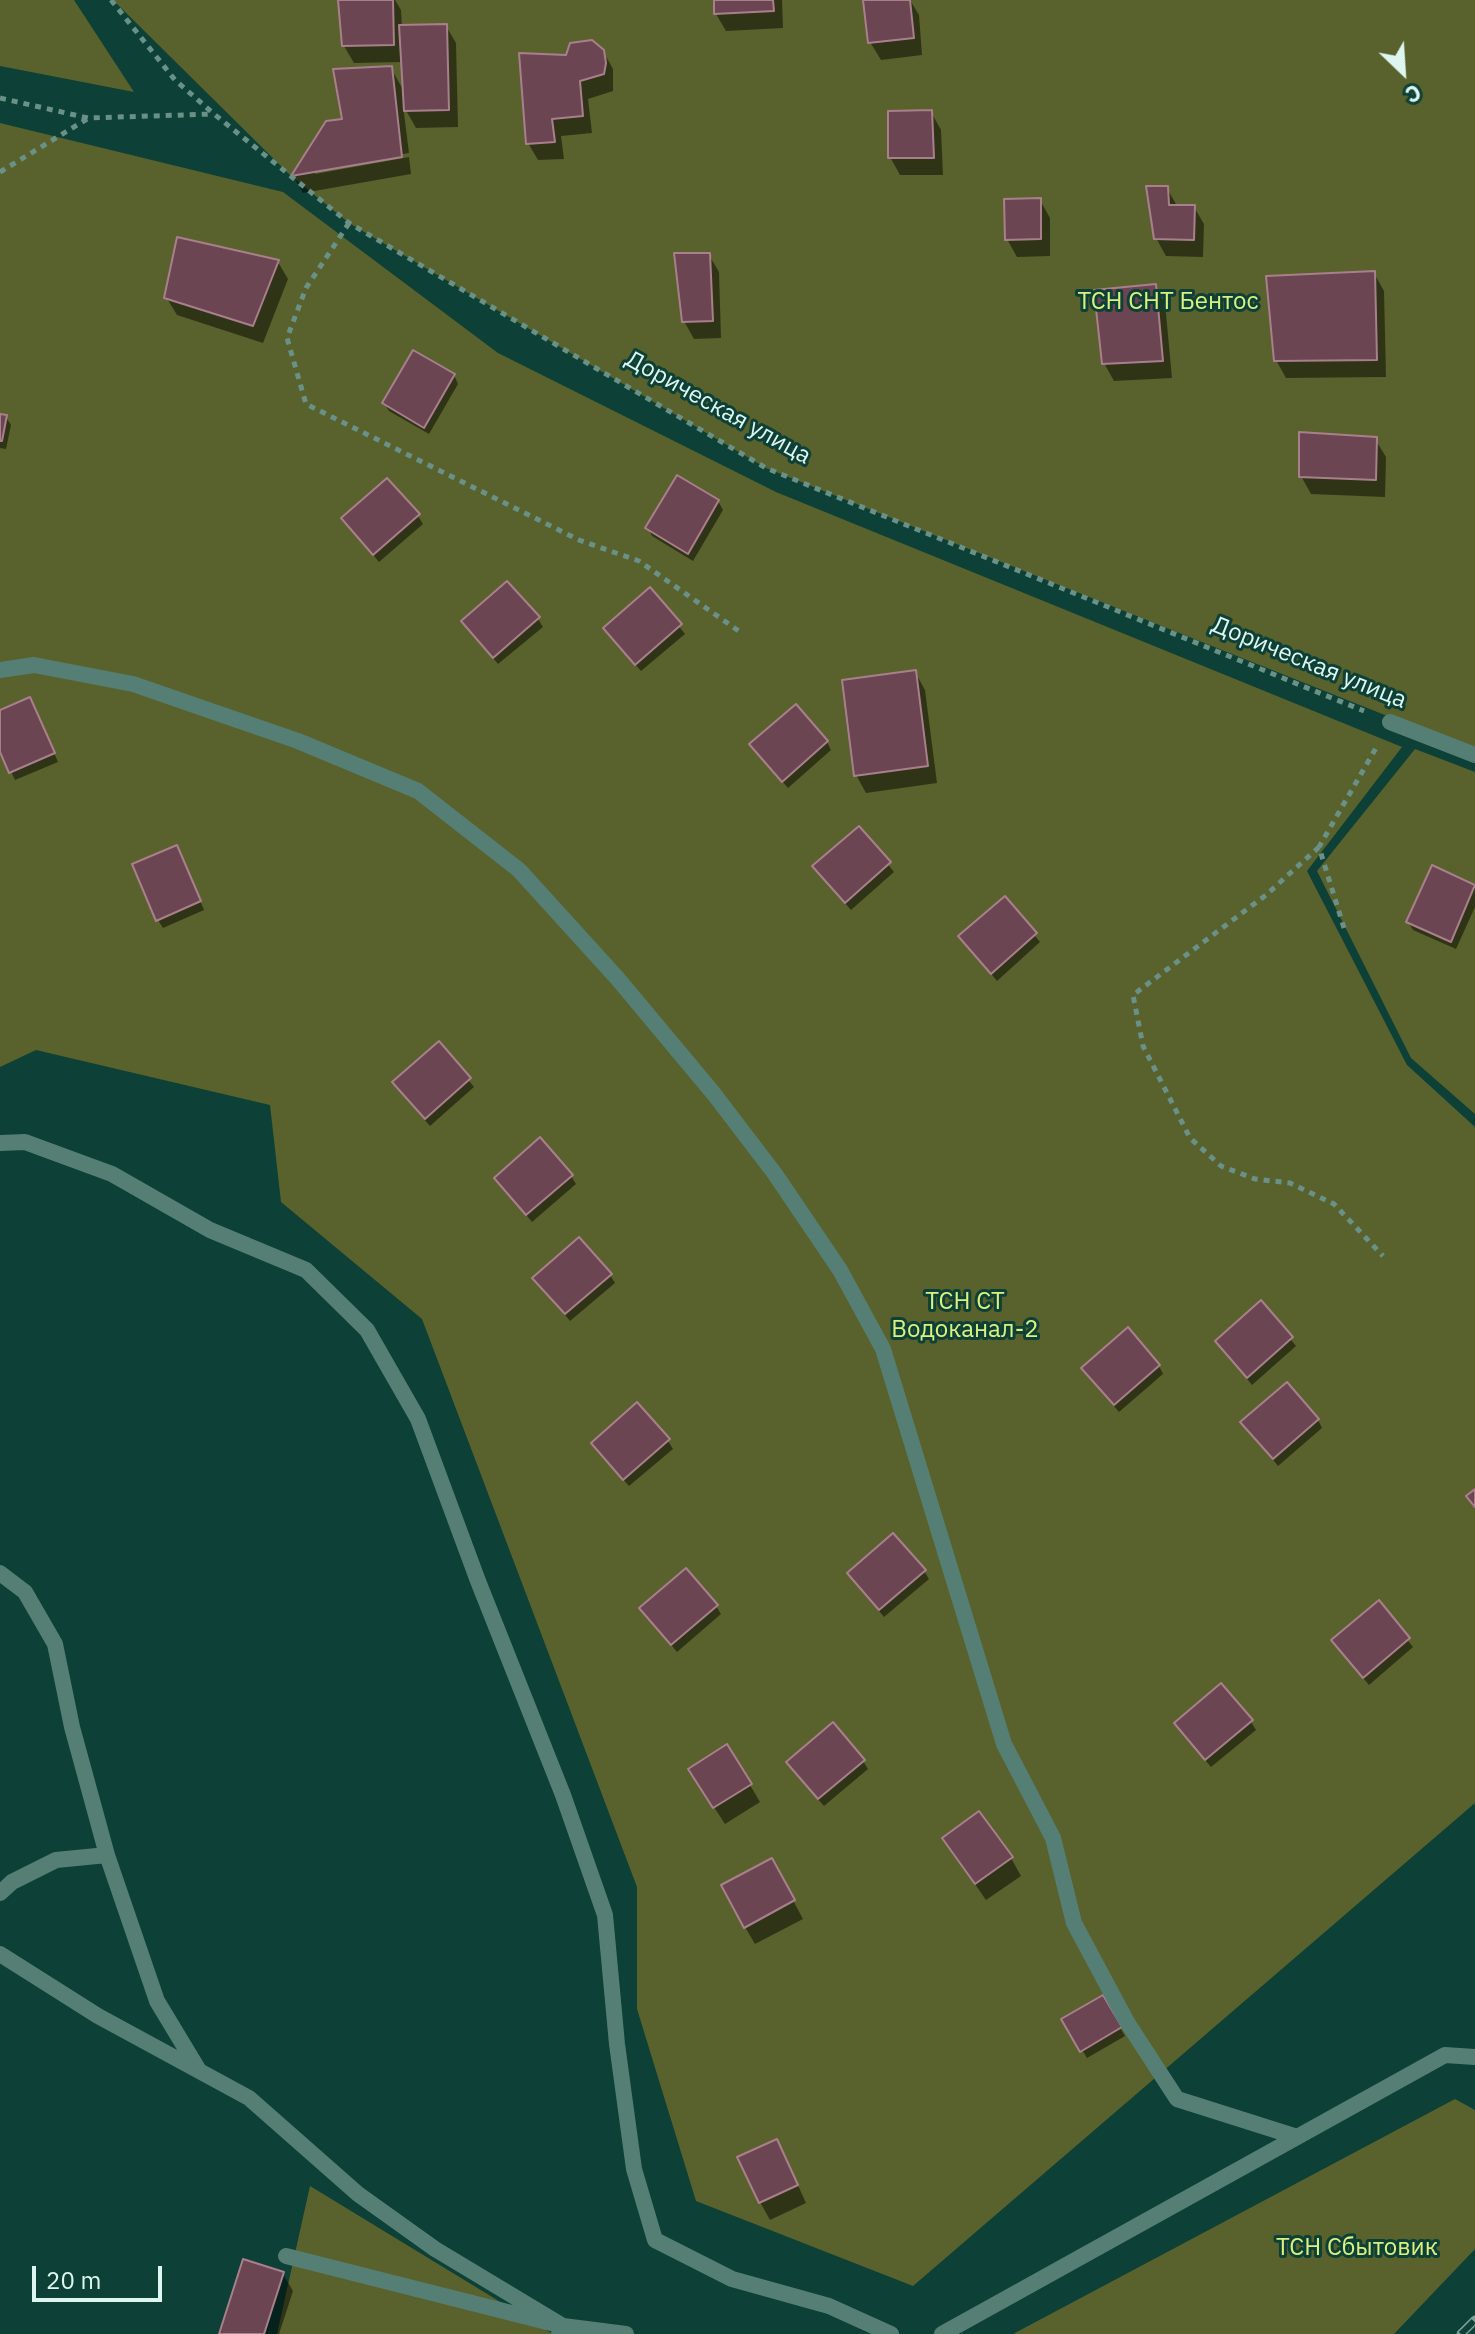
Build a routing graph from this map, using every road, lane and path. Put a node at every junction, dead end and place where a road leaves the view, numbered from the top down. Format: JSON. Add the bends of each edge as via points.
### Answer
{"nodes":[{"id":1,"x":111,"y":0,"type":"edge"},
{"id":2,"x":0,"y":98,"type":"edge"},
{"id":3,"x":214,"y":114,"type":"junction"},
{"id":4,"x":88,"y":118,"type":"junction"},
{"id":5,"x":0,"y":172,"type":"edge"},
{"id":6,"x":349,"y":223,"type":"junction"},
{"id":7,"x":743,"y":634,"type":"dead end"},
{"id":8,"x":0,"y":670,"type":"edge"},
{"id":9,"x":1390,"y":722,"type":"junction"},
{"id":10,"x":1475,"y":755,"type":"edge"},
{"id":11,"x":1319,"y":847,"type":"junction"},
{"id":12,"x":1344,"y":928,"type":"dead end"},
{"id":13,"x":0,"y":1143,"type":"edge"},
{"id":14,"x":1383,"y":1256,"type":"dead end"},
{"id":15,"x":0,"y":1573,"type":"edge"},
{"id":16,"x":107,"y":1855,"type":"junction"},
{"id":17,"x":0,"y":1893,"type":"edge"},
{"id":18,"x":0,"y":1954,"type":"edge"},
{"id":19,"x":1475,"y":2057,"type":"edge"},
{"id":20,"x":199,"y":2070,"type":"junction"},
{"id":21,"x":1297,"y":2137,"type":"junction"},
{"id":22,"x":286,"y":2256,"type":"dead end"},
{"id":23,"x":561,"y":2330,"type":"edge"},
{"id":24,"x":626,"y":2334,"type":"edge"},
{"id":25,"x":891,"y":2334,"type":"edge"},
{"id":26,"x":942,"y":2334,"type":"edge"}],
"edges":[{"from":1,"to":3,"type":"path","name":"Дорическая улица","via":[[175,80]]},
{"from":2,"to":4,"type":"path"},
{"from":3,"to":4,"type":"path"},
{"from":3,"to":6,"type":"path","name":"Дорическая улица"},
{"from":4,"to":5,"type":"path"},
{"from":6,"to":7,"type":"path","via":[[306,288],[287,338],[306,404],[579,540],[639,561]]},
{"from":6,"to":9,"type":"path","name":"Дорическая улица","via":[[766,468]]},
{"from":8,"to":21,"type":"lane","via":[[34,665],[133,684],[298,741],[418,791],[519,870],[618,979],[775,1174],[840,1270],[883,1349],[1004,1744],[1053,1838],[1074,1923],[1127,2022],[1177,2099]]},
{"from":9,"to":10,"type":"lane","name":"Дорическая улица"},
{"from":9,"to":11,"type":"path"},
{"from":11,"to":12,"type":"path"},
{"from":11,"to":14,"type":"path","via":[[1266,895],[1133,995],[1143,1046],[1190,1138],[1221,1166],[1255,1179],[1290,1183],[1334,1204]]},
{"from":13,"to":25,"type":"lane","via":[[25,1142],[112,1174],[210,1230],[306,1270],[367,1330],[418,1419],[605,1915],[634,2169],[655,2240],[732,2279],[829,2306]]},
{"from":15,"to":16,"type":"lane","via":[[25,1592],[55,1644]]},
{"from":16,"to":17,"type":"lane","via":[[56,1860]]},
{"from":16,"to":20,"type":"lane","via":[[157,2001]]},
{"from":18,"to":20,"type":"lane","via":[[98,2016]]},
{"from":19,"to":21,"type":"lane","via":[[1445,2055]]},
{"from":20,"to":23,"type":"lane","via":[[249,2098],[358,2194]]},
{"from":21,"to":26,"type":"lane"},
{"from":22,"to":23,"type":"lane"},
{"from":23,"to":24,"type":"lane"}]}
